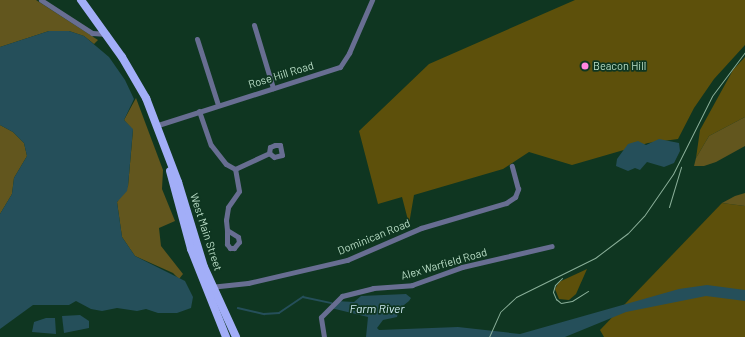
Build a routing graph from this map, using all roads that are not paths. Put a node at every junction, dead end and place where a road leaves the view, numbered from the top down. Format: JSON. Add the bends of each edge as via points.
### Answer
{"nodes":[{"id":1,"x":41,"y":0,"type":"edge"},
{"id":2,"x":81,"y":0,"type":"edge"},
{"id":3,"x":372,"y":0,"type":"edge"},
{"id":4,"x":254,"y":25,"type":"dead end"},
{"id":5,"x":107,"y":34,"type":"junction"},
{"id":6,"x":197,"y":39,"type":"dead end"},
{"id":7,"x":273,"y":88,"type":"junction"},
{"id":8,"x":218,"y":105,"type":"junction"},
{"id":9,"x":199,"y":111,"type":"junction"},
{"id":10,"x":158,"y":125,"type":"junction"},
{"id":11,"x":268,"y":153,"type":"dead end"},
{"id":12,"x":512,"y":166,"type":"dead end"},
{"id":13,"x":235,"y":169,"type":"junction"},
{"id":14,"x":227,"y":230,"type":"dead end"},
{"id":15,"x":552,"y":246,"type":"dead end"},
{"id":16,"x":209,"y":287,"type":"junction"},
{"id":17,"x":226,"y":337,"type":"edge"},
{"id":18,"x":236,"y":337,"type":"edge"},
{"id":19,"x":324,"y":337,"type":"edge"}],
"edges":[{"from":1,"to":5,"type":"street","via":[[96,35]]},
{"from":2,"to":5,"type":"main road","name":"West Main Street"},
{"from":3,"to":7,"type":"street","name":"Rose Hill Road","via":[[349,53],[340,67]]},
{"from":4,"to":7,"type":"street"},
{"from":5,"to":10,"type":"main road","name":"West Main Street","via":[[135,78]]},
{"from":6,"to":8,"type":"street"},
{"from":7,"to":8,"type":"street","name":"Rose Hill Road"},
{"from":8,"to":9,"type":"street","name":"Rose Hill Road"},
{"from":9,"to":10,"type":"street","name":"Rose Hill Road"},
{"from":9,"to":13,"type":"street","via":[[211,145],[219,158]]},
{"from":10,"to":16,"type":"main road","name":"West Main Street","via":[[182,222]]},
{"from":11,"to":13,"type":"street"},
{"from":12,"to":16,"type":"street","name":"Dominican Road","via":[[518,189],[515,197],[506,203],[421,228],[347,260],[248,283]]},
{"from":13,"to":14,"type":"street","via":[[239,191],[228,207]]},
{"from":15,"to":19,"type":"street","name":"Alex Warfield Road","via":[[462,267],[412,285],[373,288],[342,296],[336,299],[321,319]]},
{"from":16,"to":17,"type":"main road","name":"West Main Street"},
{"from":16,"to":18,"type":"main road","name":"West Main Street"}]}
